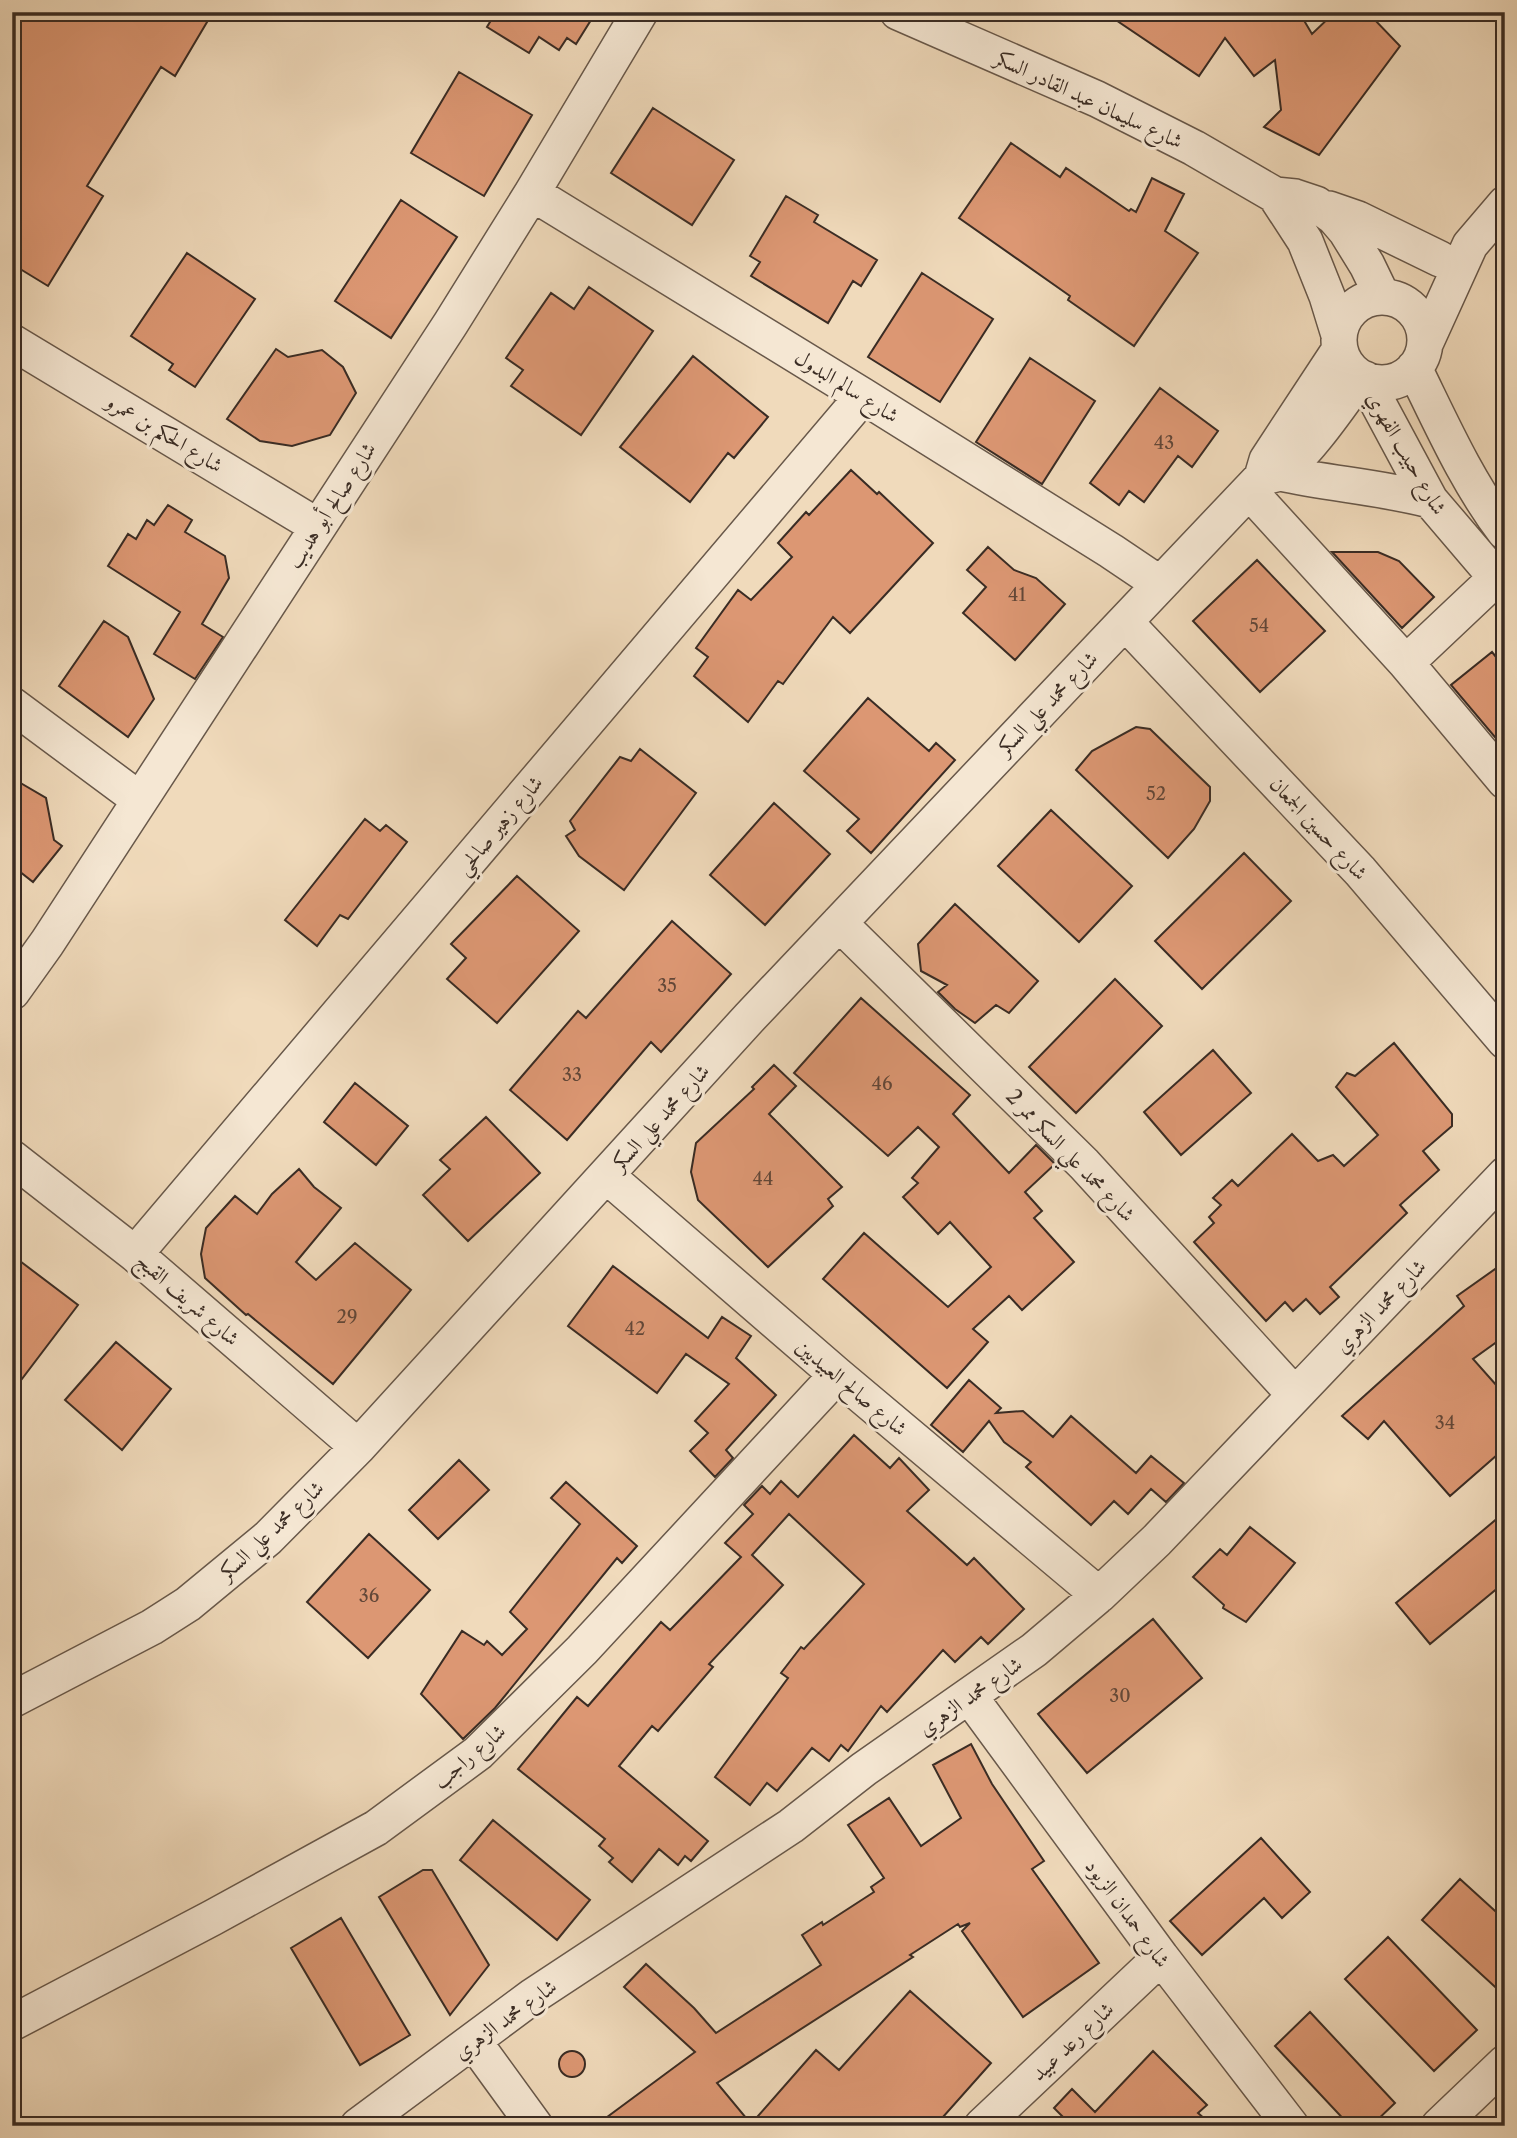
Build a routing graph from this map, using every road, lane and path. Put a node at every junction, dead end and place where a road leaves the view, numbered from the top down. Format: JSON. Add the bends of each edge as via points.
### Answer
{"nodes":[{"id":1,"x":640,"y":12,"type":"edge"},
{"id":2,"x":898,"y":12,"type":"edge"},
{"id":3,"x":532,"y":193,"type":"junction"},
{"id":4,"x":1275,"y":195,"type":"junction"},
{"id":5,"x":1316,"y":204,"type":"junction"},
{"id":6,"x":1501,"y":217,"type":"edge"},
{"id":7,"x":1455,"y":252,"type":"junction"},
{"id":8,"x":1384,"y":296,"type":"junction"},
{"id":9,"x":12,"y":342,"type":"edge"},
{"id":10,"x":1339,"y":342,"type":"junction"},
{"id":11,"x":1420,"y":356,"type":"junction"},
{"id":12,"x":1362,"y":378,"type":"junction"},
{"id":13,"x":863,"y":396,"type":"junction"},
{"id":14,"x":1263,"y":480,"type":"junction"},
{"id":15,"x":1430,"y":500,"type":"junction"},
{"id":16,"x":317,"y":526,"type":"junction"},
{"id":17,"x":1505,"y":532,"type":"edge"},
{"id":18,"x":1500,"y":583,"type":"edge"},
{"id":19,"x":1160,"y":584,"type":"junction"},
{"id":20,"x":1125,"y":622,"type":"junction"},
{"id":21,"x":1406,"y":663,"type":"junction"},
{"id":22,"x":12,"y":705,"type":"edge"},
{"id":23,"x":1505,"y":781,"type":"edge"},
{"id":24,"x":140,"y":800,"type":"junction"},
{"id":25,"x":839,"y":923,"type":"junction"},
{"id":26,"x":12,"y":992,"type":"edge"},
{"id":27,"x":1505,"y":1041,"type":"edge"},
{"id":28,"x":12,"y":1158,"type":"edge"},
{"id":29,"x":1505,"y":1175,"type":"edge"},
{"id":30,"x":607,"y":1177,"type":"junction"},
{"id":31,"x":135,"y":1254,"type":"junction"},
{"id":32,"x":837,"y":1375,"type":"junction"},
{"id":33,"x":1295,"y":1395,"type":"junction"},
{"id":34,"x":358,"y":1447,"type":"junction"},
{"id":35,"x":1100,"y":1595,"type":"junction"},
{"id":36,"x":970,"y":1697,"type":"junction"},
{"id":37,"x":12,"y":1700,"type":"edge"},
{"id":38,"x":1161,"y":1957,"type":"junction"},
{"id":39,"x":12,"y":2023,"type":"edge"},
{"id":40,"x":474,"y":2042,"type":"junction"},
{"id":41,"x":1505,"y":2063,"type":"edge"},
{"id":42,"x":358,"y":2126,"type":"edge"},
{"id":43,"x":535,"y":2126,"type":"edge"},
{"id":44,"x":982,"y":2126,"type":"edge"},
{"id":45,"x":1291,"y":2126,"type":"edge"},
{"id":46,"x":1439,"y":2126,"type":"edge"}],
"edges":[{"from":1,"to":3,"type":"street","name":"شارع صالح أبو هديب"},
{"from":2,"to":4,"type":"street","name":"شارع سليمان عبد القادر السكر","via":[[1097,99]]},
{"from":3,"to":13,"type":"street","name":"شارع سالم البدول"},
{"from":3,"to":16,"type":"street","name":"شارع صالح أبو هديب"},
{"from":4,"to":5,"type":"street","name":"شارع سليمان عبد القادر السكر"},
{"from":4,"to":10,"type":"street","name":"شارع سليمان عبد القادر السكر","via":[[1305,241]]},
{"from":5,"to":7,"type":"street"},
{"from":5,"to":8,"type":"street","name":"شارع سليمان عبد القادر السكر","via":[[1346,231]]},
{"from":6,"to":7,"type":"street"},
{"from":7,"to":8,"type":"street"},
{"from":7,"to":11,"type":"street"},
{"from":8,"to":10,"type":"street","via":[[1370,298],[1349,312]]},
{"from":8,"to":11,"type":"street","via":[[1400,300],[1419,318],[1424,331]]},
{"from":9,"to":16,"type":"street","name":"شارع الحكم بن عمرو"},
{"from":10,"to":12,"type":"street","via":[[1351,370]]},
{"from":10,"to":14,"type":"street","name":"شارع محمد علي السكر","via":[[1267,460]]},
{"from":11,"to":12,"type":"street","via":[[1404,377],[1391,382]]},
{"from":11,"to":17,"type":"street","name":"شارع حبيب الفهري","via":[[1462,466]]},
{"from":12,"to":14,"type":"street","name":"شارع محمد علي السكر","via":[[1309,444]]},
{"from":12,"to":15,"type":"street","name":"شارع حبيب الفهري"},
{"from":13,"to":19,"type":"street","name":"شارع سالم البدول"},
{"from":13,"to":31,"type":"street","name":"شارع زهير صالحي"},
{"from":14,"to":15,"type":"street","via":[[1306,479],[1392,490]]},
{"from":14,"to":19,"type":"street","name":"شارع محمد علي السكر"},
{"from":14,"to":21,"type":"street"},
{"from":15,"to":18,"type":"street","name":"شارع حبيب الفهري"},
{"from":16,"to":24,"type":"street","name":"شارع صالح أبو هديب"},
{"from":18,"to":21,"type":"street"},
{"from":19,"to":20,"type":"street","name":"شارع محمد علي السكر"},
{"from":20,"to":25,"type":"street","name":"شارع محمد علي السكر"},
{"from":20,"to":27,"type":"street","name":"شارع حسين الجمعان","via":[[1360,871]]},
{"from":21,"to":23,"type":"street"},
{"from":22,"to":24,"type":"street"},
{"from":24,"to":26,"type":"street","name":"شارع صالح أبو هديب"},
{"from":25,"to":30,"type":"street","name":"شارع محمد علي السكر"},
{"from":25,"to":33,"type":"street","name":"شارع محمد علي السكر ممر 2","via":[[1084,1164]]},
{"from":28,"to":31,"type":"street","name":"شارع شريف القبج"},
{"from":29,"to":33,"type":"street","name":"شارع محمد الزهري"},
{"from":30,"to":32,"type":"street","name":"شارع صالح العبيديين"},
{"from":30,"to":34,"type":"street","name":"شارع محمد علي السكر"},
{"from":31,"to":34,"type":"street","name":"شارع شريف القبج"},
{"from":32,"to":35,"type":"street","name":"شارع صالح العبيديين"},
{"from":32,"to":39,"type":"street","name":"شارع راجب","via":[[582,1650],[478,1753],[376,1828]]},
{"from":33,"to":35,"type":"street","name":"شارع محمد الزهري"},
{"from":34,"to":37,"type":"street","name":"شارع محمد علي السكر","via":[[268,1538],[188,1604]]},
{"from":35,"to":36,"type":"street","name":"شارع محمد الزهري"},
{"from":36,"to":38,"type":"street","name":"شارع حمدان الزيود"},
{"from":36,"to":40,"type":"street","name":"شارع محمد الزهري","via":[[864,1769],[791,1826],[533,1996]]},
{"from":38,"to":44,"type":"street","name":"شارع رعد عبيد"},
{"from":38,"to":45,"type":"street","name":"شارع حمدان الزيود"},
{"from":40,"to":42,"type":"street","name":"شارع محمد الزهري"},
{"from":40,"to":43,"type":"street"},
{"from":41,"to":46,"type":"street"}]}
